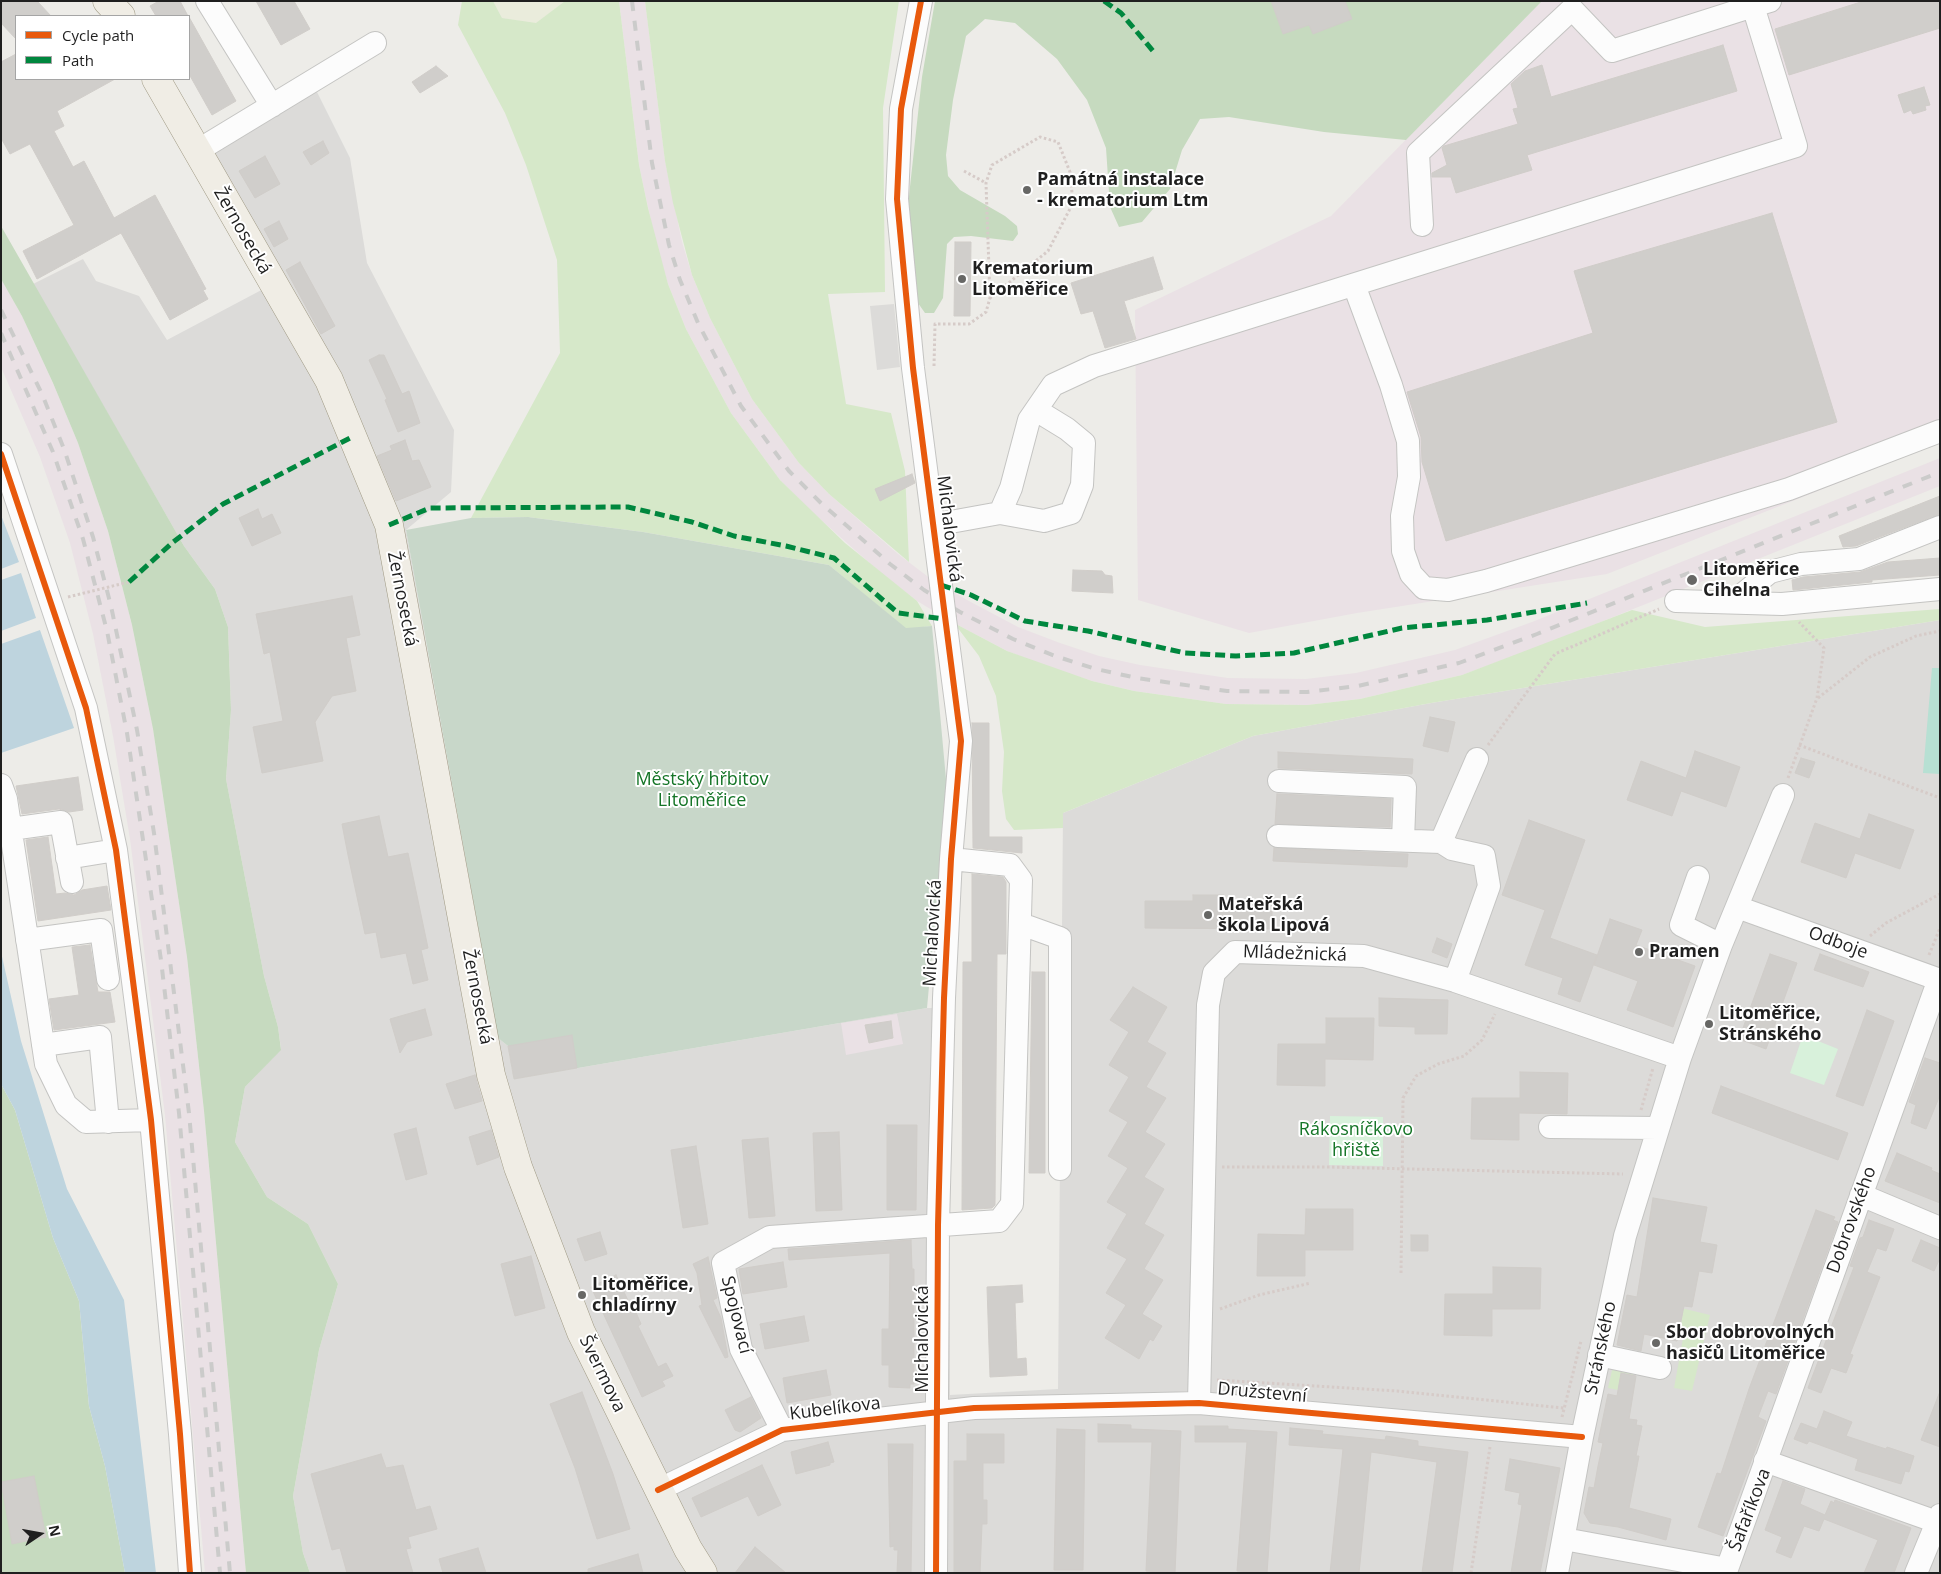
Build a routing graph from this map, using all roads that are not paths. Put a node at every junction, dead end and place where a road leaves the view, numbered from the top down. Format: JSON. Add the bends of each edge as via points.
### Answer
{"nodes":[{"id":1,"x":108,"y":1,"type":"edge"},
{"id":2,"x":208,"y":1,"type":"edge"},
{"id":3,"x":921,"y":1,"type":"edge"},
{"id":4,"x":1761,"y":4,"type":"edge"},
{"id":5,"x":120,"y":15,"type":"edge"},
{"id":6,"x":375,"y":42,"type":"dead end"},
{"id":7,"x":157,"y":80,"type":"edge"},
{"id":8,"x":272,"y":106,"type":"junction"},
{"id":9,"x":197,"y":151,"type":"junction"},
{"id":10,"x":1422,"y":225,"type":"dead end"},
{"id":11,"x":1354,"y":285,"type":"junction"},
{"id":12,"x":1036,"y":410,"type":"junction"},
{"id":13,"x":1940,"y":431,"type":"edge"},
{"id":14,"x":1,"y":454,"type":"edge"},
{"id":15,"x":1000,"y":513,"type":"junction"},
{"id":16,"x":934,"y":525,"type":"junction"},
{"id":17,"x":1935,"y":533,"type":"edge"},
{"id":18,"x":1940,"y":589,"type":"edge"},
{"id":19,"x":1676,"y":601,"type":"road end"},
{"id":20,"x":1733,"y":602,"type":"junction"},
{"id":21,"x":1477,"y":759,"type":"road end"},
{"id":22,"x":1279,"y":781,"type":"dead end"},
{"id":23,"x":1,"y":784,"type":"edge"},
{"id":24,"x":1782,"y":795,"type":"road end"},
{"id":25,"x":11,"y":829,"type":"junction"},
{"id":26,"x":1278,"y":836,"type":"dead end"},
{"id":27,"x":1403,"y":840,"type":"junction"},
{"id":28,"x":1441,"y":842,"type":"junction"},
{"id":29,"x":116,"y":850,"type":"junction"},
{"id":30,"x":67,"y":858,"type":"junction"},
{"id":31,"x":951,"y":859,"type":"junction"},
{"id":32,"x":1698,"y":878,"type":"dead end"},
{"id":33,"x":72,"y":882,"type":"dead end"},
{"id":34,"x":1737,"y":907,"type":"junction"},
{"id":35,"x":1021,"y":924,"type":"junction"},
{"id":36,"x":27,"y":940,"type":"junction"},
{"id":37,"x":1721,"y":946,"type":"junction"},
{"id":38,"x":1934,"y":977,"type":"edge"},
{"id":39,"x":108,"y":979,"type":"dead end"},
{"id":40,"x":1455,"y":981,"type":"junction"},
{"id":41,"x":43,"y":1046,"type":"junction"},
{"id":42,"x":1680,"y":1058,"type":"junction"},
{"id":43,"x":151,"y":1120,"type":"junction"},
{"id":44,"x":108,"y":1122,"type":"junction"},
{"id":45,"x":1550,"y":1127,"type":"dead end"},
{"id":46,"x":1658,"y":1128,"type":"junction"},
{"id":47,"x":518,"y":1167,"type":"joint"},
{"id":48,"x":1060,"y":1169,"type":"dead end"},
{"id":49,"x":1861,"y":1195,"type":"junction"},
{"id":50,"x":938,"y":1225,"type":"junction"},
{"id":51,"x":1940,"y":1228,"type":"edge"},
{"id":52,"x":1599,"y":1355,"type":"junction"},
{"id":53,"x":1660,"y":1368,"type":"dead end"},
{"id":54,"x":1199,"y":1403,"type":"junction"},
{"id":55,"x":938,"y":1412,"type":"junction"},
{"id":56,"x":782,"y":1430,"type":"junction"},
{"id":57,"x":1582,"y":1437,"type":"junction"},
{"id":58,"x":1765,"y":1461,"type":"junction"},
{"id":59,"x":658,"y":1490,"type":"junction"},
{"id":60,"x":1938,"y":1518,"type":"edge"},
{"id":61,"x":1564,"y":1539,"type":"junction"},
{"id":62,"x":190,"y":1573,"type":"edge"},
{"id":63,"x":703,"y":1573,"type":"edge"},
{"id":64,"x":936,"y":1573,"type":"edge"},
{"id":65,"x":1557,"y":1573,"type":"edge"},
{"id":66,"x":1916,"y":1573,"type":"edge"}],
"edges":[{"from":1,"to":5,"type":"main road"},
{"from":2,"to":8,"type":"street"},
{"from":3,"to":16,"type":"street","name":"Michalovická","via":[[901,109],[897,199]]},
{"from":4,"to":10,"type":"street","via":[[1612,51],[1572,9],[1418,153]]},
{"from":4,"to":11,"type":"street","via":[[1796,146]]},
{"from":6,"to":8,"type":"street"},
{"from":7,"to":9,"type":"main road","name":"Žernosecká"},
{"from":8,"to":9,"type":"street"},
{"from":9,"to":47,"type":"main road","name":"Žernosecká","via":[[329,380],[388,525],[491,1075]]},
{"from":11,"to":12,"type":"street","via":[[1094,366],[1053,385]]},
{"from":11,"to":13,"type":"street","via":[[1408,441],[1409,477],[1402,516],[1403,551],[1411,574],[1424,588],[1448,590],[1486,582],[1789,489]]},
{"from":12,"to":15,"type":"street","via":[[1029,420],[1011,488]]},
{"from":12,"to":15,"type":"street","via":[[1084,443],[1082,485],[1071,513],[1044,521]]},
{"from":14,"to":29,"type":"street","via":[[86,708]]},
{"from":15,"to":16,"type":"street"},
{"from":16,"to":31,"type":"street","name":"Michalovická","bridge":true,"via":[[960,741]]},
{"from":17,"to":20,"type":"street","via":[[1859,559],[1800,564],[1770,572]]},
{"from":18,"to":20,"type":"street","via":[[1782,604]]},
{"from":19,"to":20,"type":"street"},
{"from":21,"to":28,"type":"street"},
{"from":22,"to":27,"type":"street","via":[[1405,787]]},
{"from":23,"to":25,"type":"street"},
{"from":24,"to":34,"type":"street","name":"Stránského"},
{"from":25,"to":30,"type":"street","via":[[60,822]]},
{"from":25,"to":36,"type":"street"},
{"from":26,"to":27,"type":"street"},
{"from":27,"to":28,"type":"street"},
{"from":28,"to":40,"type":"street","via":[[1452,849],[1484,856],[1489,886]]},
{"from":29,"to":30,"type":"street"},
{"from":29,"to":43,"type":"street"},
{"from":30,"to":33,"type":"street"},
{"from":31,"to":35,"type":"street","via":[[1010,865],[1021,880]]},
{"from":31,"to":50,"type":"street","name":"Michalovická"},
{"from":32,"to":37,"type":"street","via":[[1681,925]]},
{"from":34,"to":37,"type":"street","name":"Stránského"},
{"from":34,"to":38,"type":"street","name":"Odboje"},
{"from":35,"to":48,"type":"street","via":[[1060,938]]},
{"from":35,"to":50,"type":"street","via":[[1012,1204],[999,1221]]},
{"from":36,"to":39,"type":"street","via":[[101,930]]},
{"from":36,"to":41,"type":"street"},
{"from":37,"to":42,"type":"street","name":"Stránského"},
{"from":38,"to":49,"type":"street","name":"Dobrovského"},
{"from":40,"to":42,"type":"street","name":"Mládežnická"},
{"from":40,"to":54,"type":"street","name":"Mládežnická","via":[[1364,956],[1235,952],[1214,973],[1208,1005]]},
{"from":41,"to":44,"type":"street","via":[[46,1064],[66,1104],[86,1122]]},
{"from":41,"to":44,"type":"street","via":[[100,1038]]},
{"from":42,"to":46,"type":"street","name":"Stránského"},
{"from":43,"to":44,"type":"street"},
{"from":43,"to":62,"type":"street"},
{"from":45,"to":46,"type":"street"},
{"from":46,"to":52,"type":"street","name":"Stránského","via":[[1625,1236]]},
{"from":47,"to":59,"type":"main road","name":"Švermova","via":[[581,1332]]},
{"from":49,"to":51,"type":"street"},
{"from":49,"to":58,"type":"street","name":"Dobrovského"},
{"from":50,"to":55,"type":"street","name":"Michalovická"},
{"from":50,"to":56,"type":"street","name":"Spojovací","via":[[770,1237],[723,1263],[741,1349]]},
{"from":52,"to":53,"type":"street"},
{"from":52,"to":57,"type":"street","name":"Stránského"},
{"from":54,"to":55,"type":"street","name":"Družstevní","via":[[974,1408]]},
{"from":54,"to":57,"type":"street","name":"Družstevní"},
{"from":55,"to":56,"type":"street","name":"Kubelíkova"},
{"from":55,"to":64,"type":"street","name":"Michalovická"},
{"from":56,"to":59,"type":"street","name":"Kubelíkova"},
{"from":57,"to":61,"type":"street","name":"Stránského"},
{"from":58,"to":60,"type":"street","name":"Šafaříkova"},
{"from":58,"to":61,"type":"street","name":"Šafaříkova","via":[[1727,1569]]},
{"from":59,"to":63,"type":"main road","name":"Švermova"},
{"from":60,"to":66,"type":"street"},
{"from":61,"to":65,"type":"street","name":"Stránského"}]}
